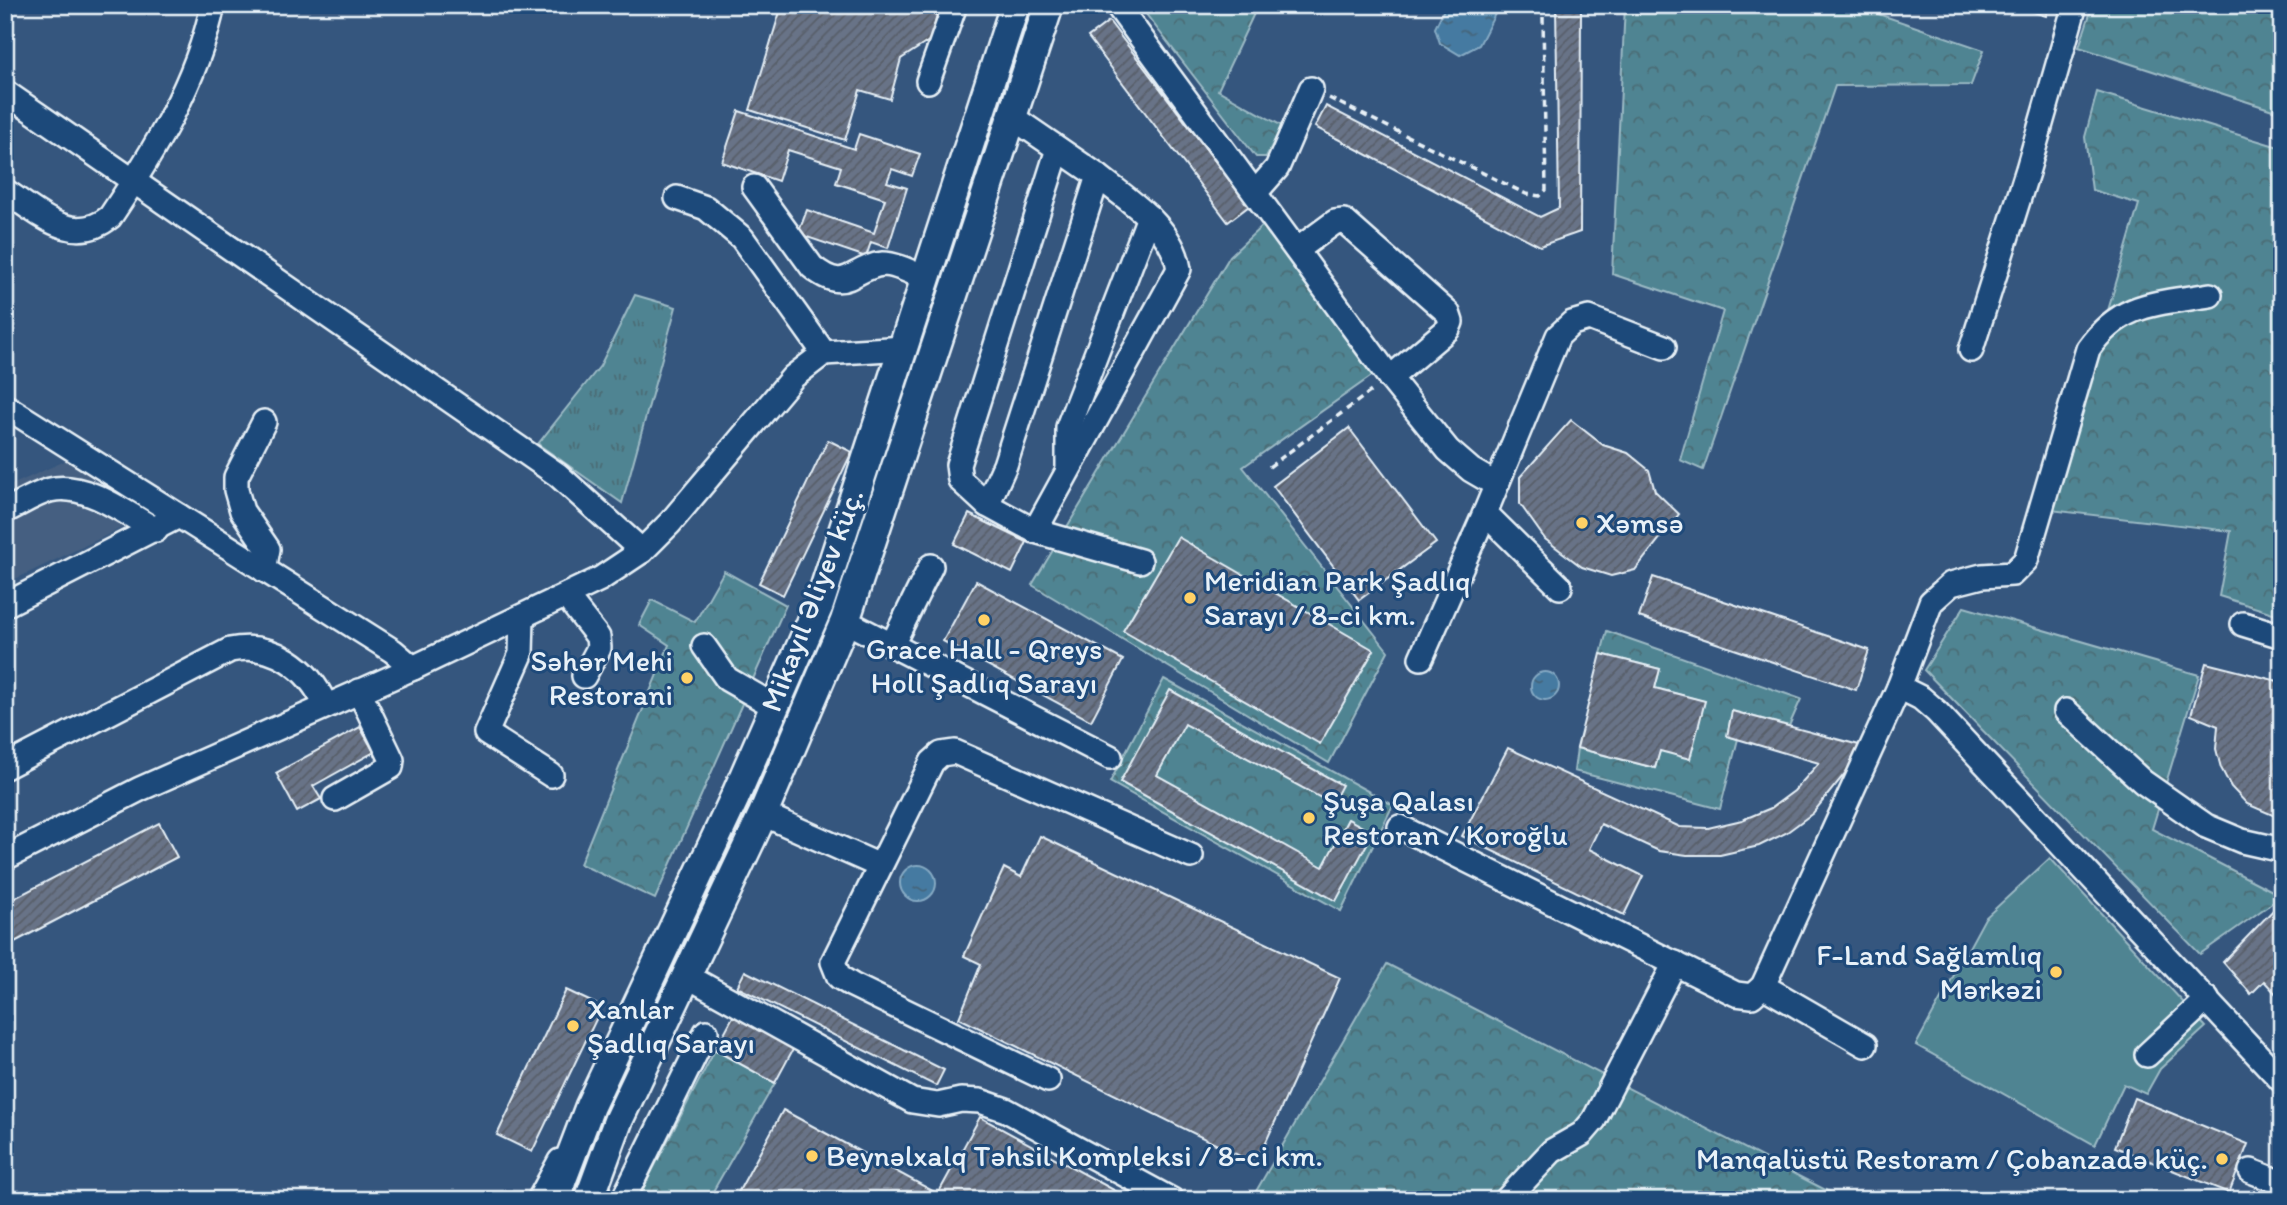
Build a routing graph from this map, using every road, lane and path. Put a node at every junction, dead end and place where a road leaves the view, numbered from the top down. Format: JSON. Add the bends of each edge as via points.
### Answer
{"nodes":[{"id":1,"x":213,"y":5,"type":"edge"},
{"id":2,"x":955,"y":5,"type":"edge"},
{"id":3,"x":1015,"y":5,"type":"edge"},
{"id":4,"x":1048,"y":5,"type":"edge"},
{"id":5,"x":1117,"y":5,"type":"edge"},
{"id":6,"x":2075,"y":5,"type":"edge"},
{"id":7,"x":1543,"y":17,"type":"dead end"},
{"id":8,"x":928,"y":81,"type":"dead end"},
{"id":9,"x":1311,"y":89,"type":"joint"},
{"id":10,"x":5,"y":92,"type":"edge"},
{"id":11,"x":1012,"y":117,"type":"junction"},
{"id":12,"x":1058,"y":149,"type":"junction"},
{"id":13,"x":1098,"y":176,"type":"junction"},
{"id":14,"x":134,"y":182,"type":"junction"},
{"id":15,"x":754,"y":187,"type":"dead end"},
{"id":16,"x":5,"y":191,"type":"edge"},
{"id":17,"x":1255,"y":193,"type":"junction"},
{"id":18,"x":677,"y":198,"type":"dead end"},
{"id":19,"x":1149,"y":217,"type":"junction"},
{"id":20,"x":1297,"y":250,"type":"junction"},
{"id":21,"x":925,"y":278,"type":"junction"},
{"id":22,"x":2210,"y":295,"type":"dead end"},
{"id":23,"x":1664,"y":347,"type":"dead end"},
{"id":24,"x":905,"y":348,"type":"junction"},
{"id":25,"x":1971,"y":350,"type":"dead end"},
{"id":26,"x":824,"y":353,"type":"junction"},
{"id":27,"x":1390,"y":378,"type":"junction"},
{"id":28,"x":5,"y":406,"type":"edge"},
{"id":29,"x":264,"y":422,"type":"dead end"},
{"id":30,"x":1269,"y":467,"type":"dead end"},
{"id":31,"x":1068,"y":470,"type":"junction"},
{"id":32,"x":1494,"y":484,"type":"junction"},
{"id":33,"x":987,"y":505,"type":"junction"},
{"id":34,"x":5,"y":511,"type":"edge"},
{"id":35,"x":1485,"y":513,"type":"junction"},
{"id":36,"x":179,"y":516,"type":"junction"},
{"id":37,"x":156,"y":530,"type":"junction"},
{"id":38,"x":1035,"y":531,"type":"junction"},
{"id":39,"x":642,"y":551,"type":"junction"},
{"id":40,"x":1140,"y":561,"type":"dead end"},
{"id":41,"x":931,"y":566,"type":"dead end"},
{"id":42,"x":264,"y":570,"type":"junction"},
{"id":43,"x":1560,"y":587,"type":"dead end"},
{"id":44,"x":566,"y":596,"type":"junction"},
{"id":45,"x":5,"y":606,"type":"edge"},
{"id":46,"x":522,"y":618,"type":"junction"},
{"id":47,"x":845,"y":621,"type":"junction"},
{"id":48,"x":2243,"y":624,"type":"dead end"},
{"id":49,"x":2282,"y":636,"type":"edge"},
{"id":50,"x":892,"y":645,"type":"junction"},
{"id":51,"x":704,"y":646,"type":"dead end"},
{"id":52,"x":1420,"y":658,"type":"dead end"},
{"id":53,"x":413,"y":668,"type":"junction"},
{"id":54,"x":584,"y":676,"type":"dead end"},
{"id":55,"x":1899,"y":687,"type":"junction"},
{"id":56,"x":359,"y":691,"type":"junction"},
{"id":57,"x":326,"y":706,"type":"junction"},
{"id":58,"x":774,"y":706,"type":"junction"},
{"id":59,"x":2066,"y":711,"type":"dead end"},
{"id":60,"x":1110,"y":757,"type":"dead end"},
{"id":61,"x":5,"y":767,"type":"edge"},
{"id":62,"x":551,"y":775,"type":"dead end"},
{"id":63,"x":335,"y":799,"type":"dead end"},
{"id":64,"x":763,"y":814,"type":"junction"},
{"id":65,"x":1400,"y":827,"type":"dead end"},
{"id":66,"x":2282,"y":850,"type":"edge"},
{"id":67,"x":1191,"y":856,"type":"dead end"},
{"id":68,"x":5,"y":858,"type":"edge"},
{"id":69,"x":880,"y":866,"type":"junction"},
{"id":70,"x":1675,"y":963,"type":"junction"},
{"id":71,"x":687,"y":976,"type":"junction"},
{"id":72,"x":1763,"y":986,"type":"junction"},
{"id":73,"x":2207,"y":999,"type":"junction"},
{"id":74,"x":706,"y":1032,"type":"dead end"},
{"id":75,"x":1865,"y":1045,"type":"dead end"},
{"id":76,"x":2147,"y":1055,"type":"dead end"},
{"id":77,"x":1048,"y":1080,"type":"dead end"},
{"id":78,"x":2282,"y":1081,"type":"edge"},
{"id":79,"x":590,"y":1105,"type":"junction"},
{"id":80,"x":2251,"y":1171,"type":"dead end"},
{"id":81,"x":2282,"y":1182,"type":"edge"},
{"id":82,"x":587,"y":1197,"type":"edge"},
{"id":83,"x":539,"y":1200,"type":"edge"},
{"id":84,"x":558,"y":1200,"type":"edge"},
{"id":85,"x":623,"y":1200,"type":"edge"},
{"id":86,"x":1172,"y":1200,"type":"edge"},
{"id":87,"x":1506,"y":1200,"type":"edge"}],
"edges":[{"from":1,"to":14,"type":"street","via":[[198,59]]},
{"from":2,"to":8,"type":"street"},
{"from":3,"to":21,"type":"main road"},
{"from":4,"to":11,"type":"main road","name":"Mikayıl Əliyev küç."},
{"from":5,"to":17,"type":"street"},
{"from":6,"to":25,"type":"street"},
{"from":7,"to":9,"type":"path","via":[[1546,190],[1540,196],[1526,194]]},
{"from":9,"to":17,"type":"street","via":[[1277,168]]},
{"from":10,"to":14,"type":"street"},
{"from":11,"to":12,"type":"street"},
{"from":11,"to":47,"type":"main road","name":"Mikayıl Əliyev küç."},
{"from":12,"to":13,"type":"street"},
{"from":12,"to":33,"type":"street","via":[[958,465],[960,480]]},
{"from":13,"to":19,"type":"street"},
{"from":13,"to":33,"type":"street","via":[[1005,465]]},
{"from":14,"to":16,"type":"street","via":[[110,217],[96,229],[79,231]]},
{"from":14,"to":39,"type":"street","via":[[558,475]]},
{"from":15,"to":21,"type":"street","via":[[824,277],[838,281],[887,264]]},
{"from":17,"to":20,"type":"street"},
{"from":18,"to":26,"type":"street","via":[[706,208],[742,238]]},
{"from":19,"to":31,"type":"street","via":[[1068,427]]},
{"from":19,"to":31,"type":"street","via":[[1176,249],[1179,269]]},
{"from":20,"to":27,"type":"street"},
{"from":20,"to":27,"type":"street","via":[[1335,222],[1344,221],[1448,313],[1448,329]]},
{"from":21,"to":24,"type":"main road"},
{"from":22,"to":55,"type":"street","via":[[2121,313],[2101,331],[2088,349],[2026,560],[2012,574],[1951,584],[1931,602]]},
{"from":23,"to":32,"type":"street","via":[[1589,318],[1572,323],[1558,337]]},
{"from":24,"to":26,"type":"street"},
{"from":24,"to":58,"type":"main road","via":[[819,605]]},
{"from":26,"to":39,"type":"street","via":[[793,376]]},
{"from":27,"to":30,"type":"path"},
{"from":27,"to":32,"type":"street","via":[[1448,450]]},
{"from":28,"to":36,"type":"street"},
{"from":29,"to":42,"type":"street","via":[[236,477],[242,511],[268,549]]},
{"from":31,"to":38,"type":"street"},
{"from":32,"to":35,"type":"street"},
{"from":33,"to":38,"type":"street"},
{"from":34,"to":37,"type":"street","via":[[52,490],[68,490],[89,494]]},
{"from":35,"to":43,"type":"street"},
{"from":35,"to":52,"type":"street"},
{"from":36,"to":37,"type":"street"},
{"from":36,"to":42,"type":"street"},
{"from":37,"to":45,"type":"street"},
{"from":38,"to":40,"type":"street"},
{"from":39,"to":44,"type":"street"},
{"from":41,"to":50,"type":"street"},
{"from":42,"to":53,"type":"street"},
{"from":44,"to":46,"type":"street"},
{"from":44,"to":54,"type":"street","via":[[598,637],[599,648]]},
{"from":46,"to":53,"type":"street"},
{"from":46,"to":62,"type":"street","via":[[521,654],[486,733]]},
{"from":47,"to":50,"type":"street"},
{"from":47,"to":64,"type":"main road","name":"Mikayıl Əliyev küç."},
{"from":48,"to":49,"type":"street"},
{"from":50,"to":60,"type":"street"},
{"from":51,"to":58,"type":"street","via":[[727,679]]},
{"from":53,"to":56,"type":"street"},
{"from":55,"to":72,"type":"street"},
{"from":55,"to":73,"type":"street","via":[[1936,712]]},
{"from":56,"to":57,"type":"street"},
{"from":56,"to":63,"type":"street","via":[[391,767]]},
{"from":57,"to":61,"type":"street","via":[[296,666],[272,652],[243,647]]},
{"from":57,"to":68,"type":"street","via":[[140,789]]},
{"from":58,"to":79,"type":"main road"},
{"from":59,"to":66,"type":"street","via":[[2143,782],[2206,826]]},
{"from":64,"to":69,"type":"street"},
{"from":64,"to":71,"type":"main road","name":"Mikayıl Əliyev küç."},
{"from":65,"to":70,"type":"street"},
{"from":67,"to":69,"type":"street","via":[[955,752],[941,754],[932,762]]},
{"from":69,"to":77,"type":"street","via":[[833,962],[839,977]]},
{"from":70,"to":72,"type":"street","via":[[1736,994],[1752,996]]},
{"from":70,"to":87,"type":"street","via":[[1594,1120],[1582,1134],[1552,1152]]},
{"from":71,"to":82,"type":"main road","name":"Mikayıl Əliyev küç."},
{"from":71,"to":86,"type":"street","via":[[912,1101],[938,1105],[979,1101],[1006,1110]]},
{"from":72,"to":75,"type":"street"},
{"from":73,"to":76,"type":"street"},
{"from":73,"to":78,"type":"street"},
{"from":74,"to":85,"type":"street"},
{"from":79,"to":83,"type":"street"},
{"from":79,"to":84,"type":"main road"},
{"from":80,"to":81,"type":"street"}]}
